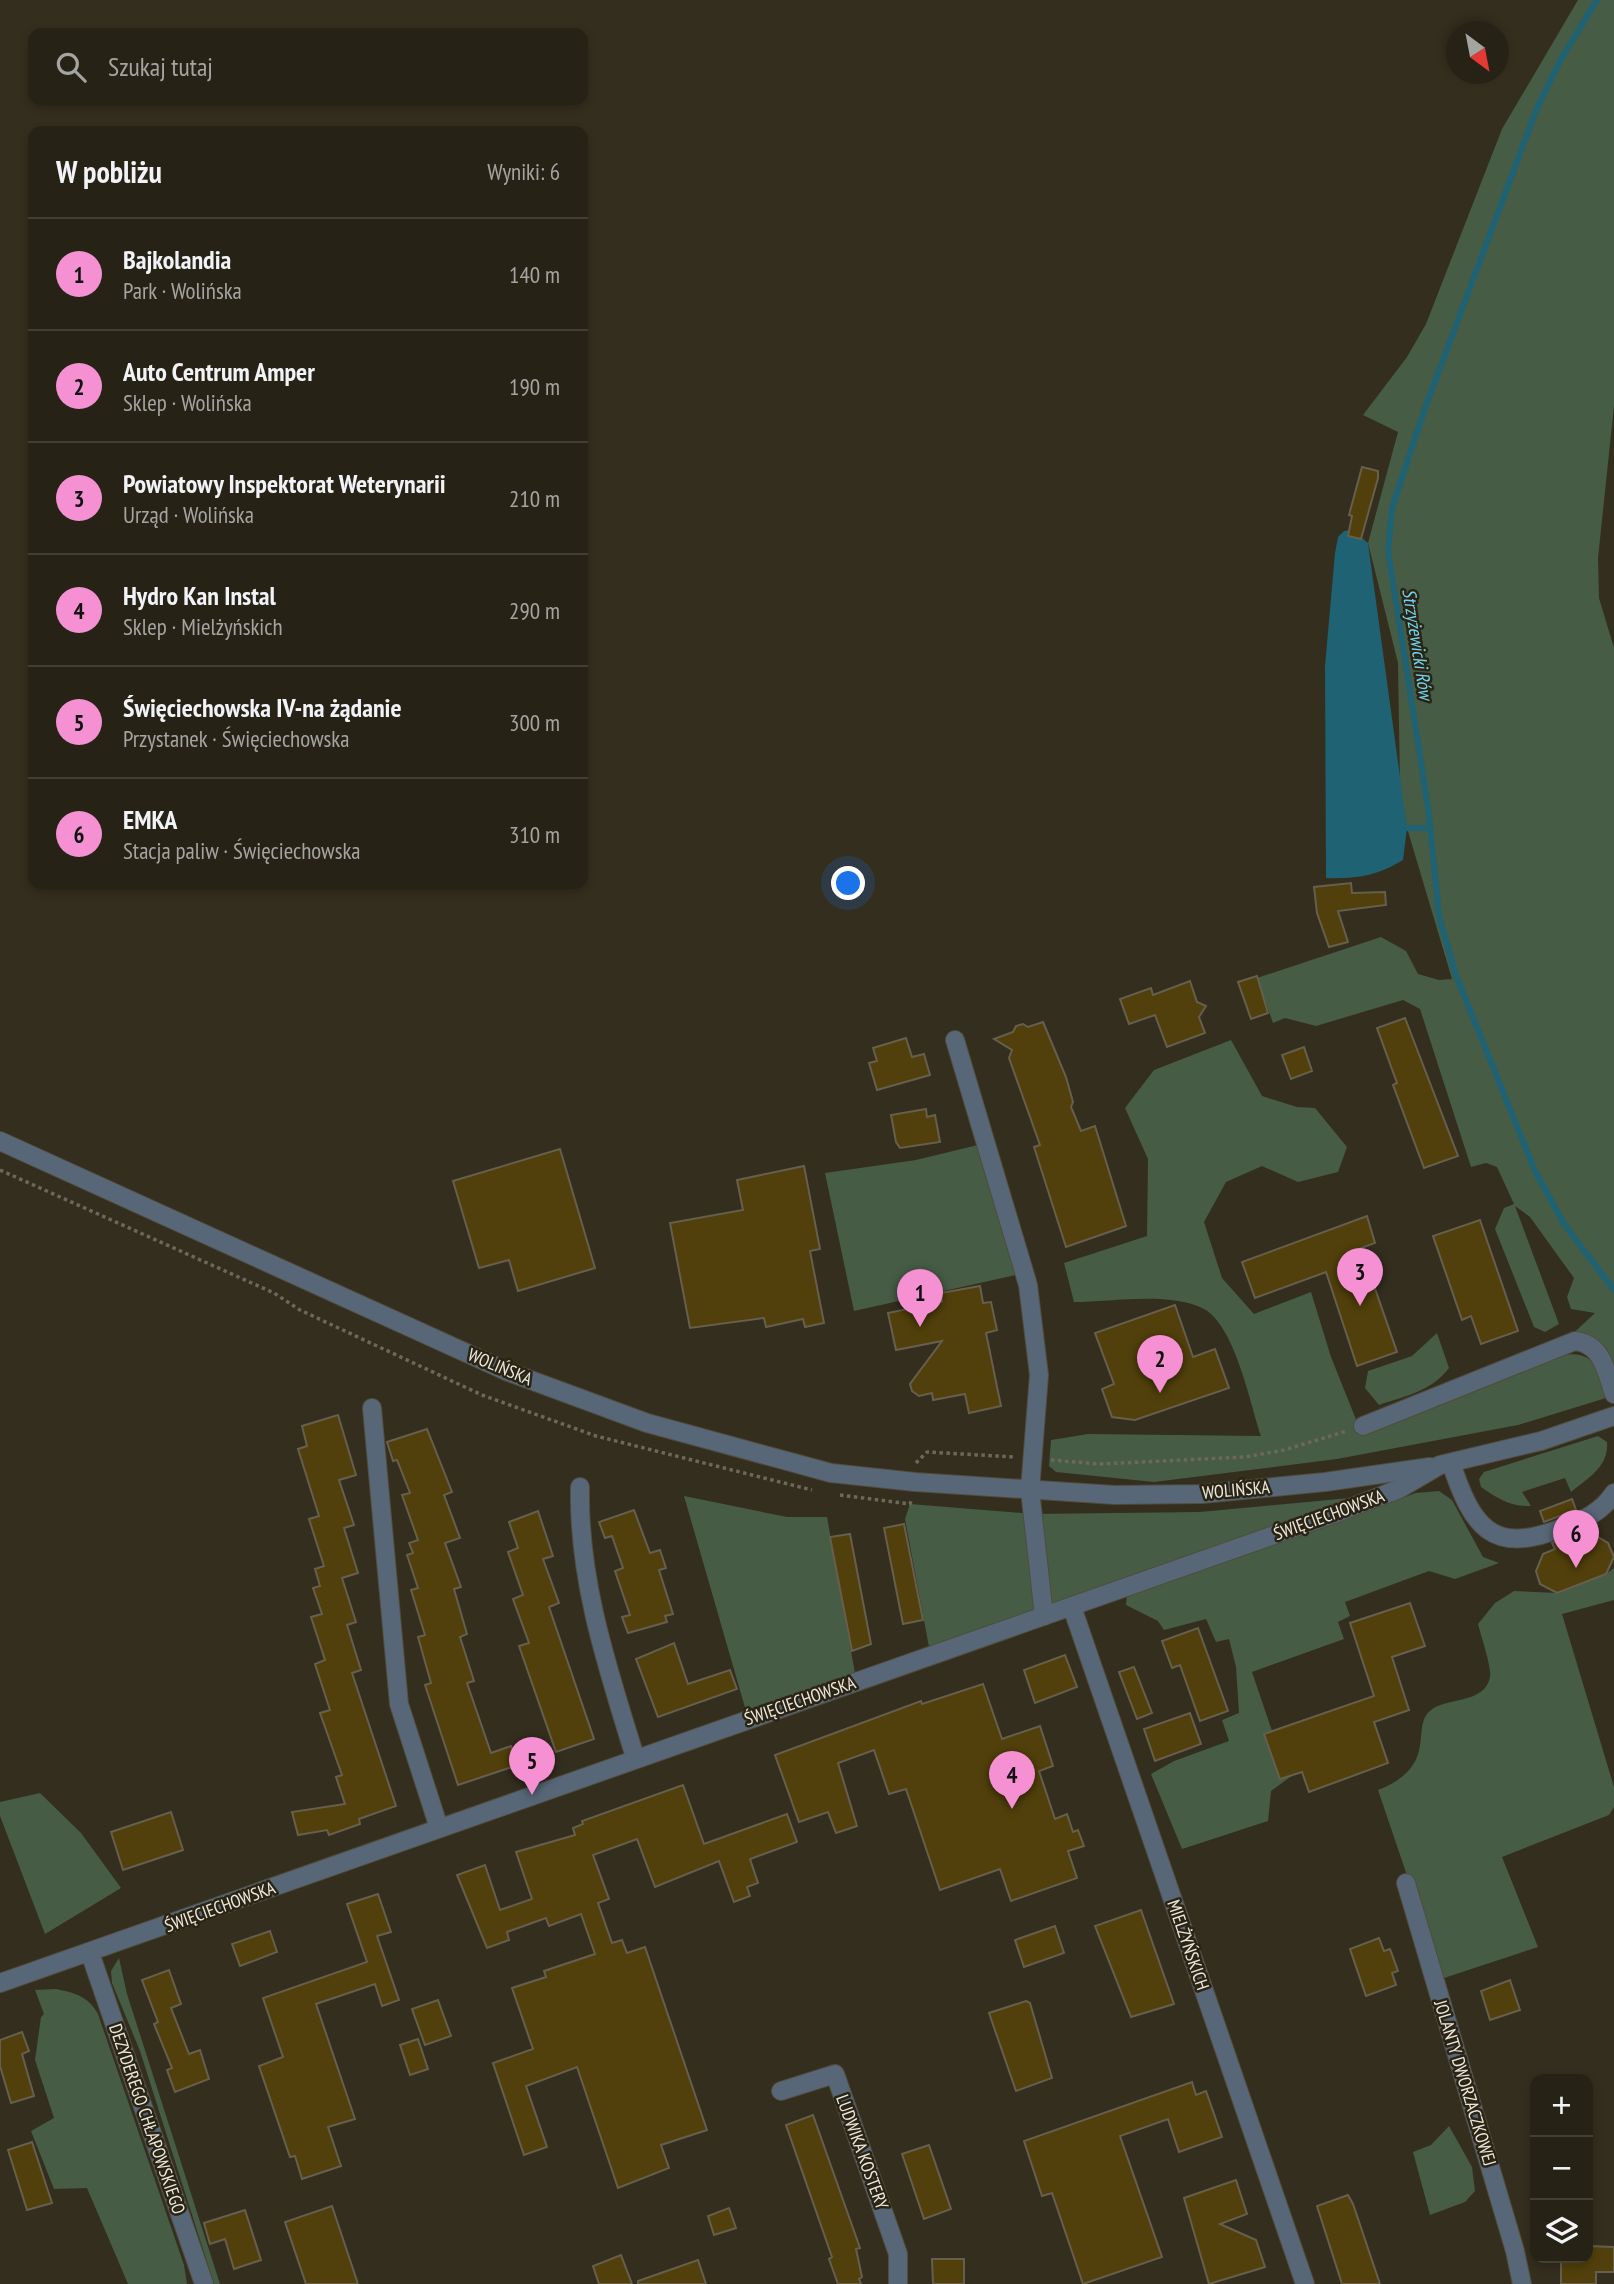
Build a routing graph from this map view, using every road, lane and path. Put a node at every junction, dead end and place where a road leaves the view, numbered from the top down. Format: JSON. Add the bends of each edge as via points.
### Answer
{"nodes":[{"id":1,"x":955,"y":1040,"type":"dead end"},
{"id":2,"x":0,"y":1141,"type":"edge"},
{"id":3,"x":0,"y":1170,"type":"edge"},
{"id":4,"x":274,"y":1293,"type":"dead end"},
{"id":5,"x":1614,"y":1394,"type":"edge"},
{"id":6,"x":372,"y":1408,"type":"dead end"},
{"id":7,"x":1614,"y":1416,"type":"edge"},
{"id":8,"x":1363,"y":1426,"type":"joint"},
{"id":9,"x":939,"y":1451,"type":"dead end"},
{"id":10,"x":1033,"y":1459,"type":"junction"},
{"id":11,"x":1446,"y":1464,"type":"junction"},
{"id":12,"x":580,"y":1487,"type":"dead end"},
{"id":13,"x":1030,"y":1490,"type":"junction"},
{"id":14,"x":1614,"y":1493,"type":"edge"},
{"id":15,"x":1072,"y":1607,"type":"junction"},
{"id":16,"x":1044,"y":1616,"type":"junction"},
{"id":17,"x":635,"y":1757,"type":"junction"},
{"id":18,"x":439,"y":1828,"type":"junction"},
{"id":19,"x":1406,"y":1883,"type":"dead end"},
{"id":20,"x":90,"y":1953,"type":"junction"},
{"id":21,"x":0,"y":1983,"type":"edge"},
{"id":22,"x":781,"y":2091,"type":"dead end"},
{"id":23,"x":204,"y":2284,"type":"edge"},
{"id":24,"x":898,"y":2284,"type":"edge"},
{"id":25,"x":1305,"y":2284,"type":"edge"},
{"id":26,"x":1522,"y":2284,"type":"edge"}],
"edges":[{"from":1,"to":10,"type":"street","via":[[1028,1284],[1039,1376]]},
{"from":2,"to":13,"type":"street","name":"WOLIŃSKA","via":[[506,1371],[646,1423],[831,1473]]},
{"from":3,"to":4,"type":"path"},
{"from":5,"to":8,"type":"street","via":[[1597,1350],[1575,1341]]},
{"from":6,"to":18,"type":"street","via":[[399,1704]]},
{"from":7,"to":11,"type":"street","name":"ŚWIĘCIECHOWSKA","via":[[1541,1441]]},
{"from":8,"to":10,"type":"path","via":[[1245,1457],[1100,1464]]},
{"from":9,"to":10,"type":"path"},
{"from":10,"to":13,"type":"street"},
{"from":11,"to":13,"type":"street","name":"WOLIŃSKA","via":[[1202,1494]]},
{"from":11,"to":14,"type":"street","via":[[1478,1522],[1513,1540],[1535,1539],[1591,1517]]},
{"from":11,"to":15,"type":"street","name":"ŚWIĘCIECHOWSKA","via":[[1399,1489]]},
{"from":12,"to":17,"type":"street","via":[[598,1636]]},
{"from":13,"to":16,"type":"street"},
{"from":15,"to":16,"type":"street","name":"ŚWIĘCIECHOWSKA"},
{"from":15,"to":25,"type":"street","name":"MIELŻYŃSKICH"},
{"from":16,"to":17,"type":"street","name":"ŚWIĘCIECHOWSKA"},
{"from":17,"to":18,"type":"street","name":"ŚWIĘCIECHOWSKA"},
{"from":18,"to":20,"type":"street","name":"ŚWIĘCIECHOWSKA"},
{"from":19,"to":26,"type":"street","name":"JOLANTY DWORZACZKOWEJ"},
{"from":20,"to":21,"type":"street","name":"ŚWIĘCIECHOWSKA"},
{"from":20,"to":23,"type":"street","name":"DEZYDEREGO CHŁAPOWSKIEGO"},
{"from":22,"to":24,"type":"street","name":"LUDWIKA KOSTERY","via":[[835,2074],[898,2254]]}]}
